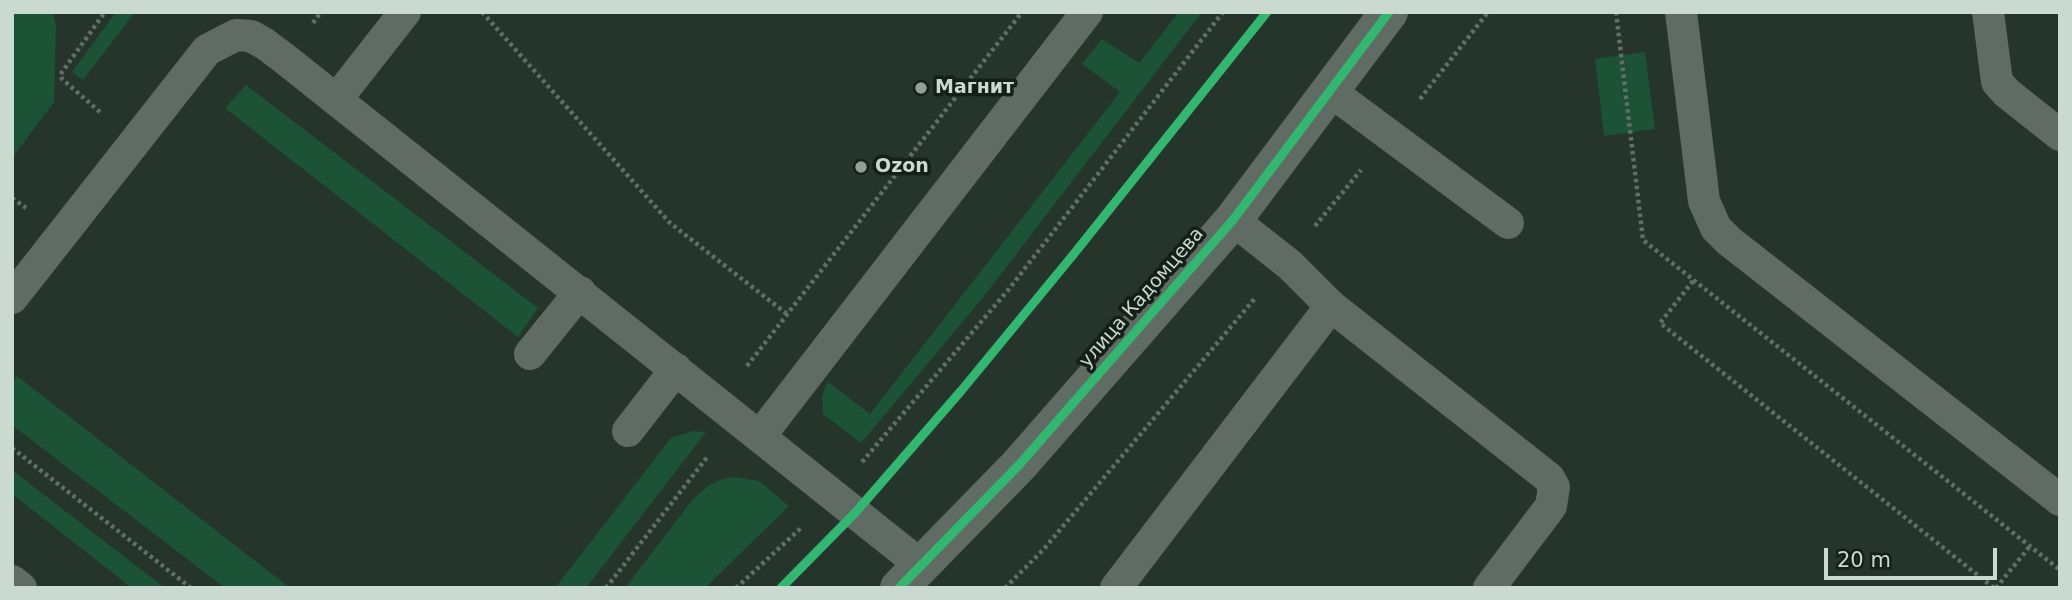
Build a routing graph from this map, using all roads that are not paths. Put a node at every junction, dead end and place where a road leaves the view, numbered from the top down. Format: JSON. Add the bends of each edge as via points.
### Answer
{"nodes":[{"id":1,"x":405,"y":12,"type":"edge"},
{"id":2,"x":1087,"y":12,"type":"edge"},
{"id":3,"x":1389,"y":12,"type":"edge"},
{"id":4,"x":1681,"y":12,"type":"edge"},
{"id":5,"x":1987,"y":12,"type":"edge"},
{"id":6,"x":1330,"y":91,"type":"junction"},
{"id":7,"x":336,"y":100,"type":"junction"},
{"id":8,"x":2060,"y":135,"type":"edge"},
{"id":9,"x":1233,"y":220,"type":"junction"},
{"id":10,"x":1507,"y":223,"type":"dead end"},
{"id":11,"x":580,"y":292,"type":"junction"},
{"id":12,"x":12,"y":298,"type":"edge"},
{"id":13,"x":1331,"y":306,"type":"junction"},
{"id":14,"x":530,"y":354,"type":"dead end"},
{"id":15,"x":677,"y":369,"type":"junction"},
{"id":16,"x":738,"y":419,"type":"junction"},
{"id":17,"x":628,"y":431,"type":"dead end"},
{"id":18,"x":2060,"y":500,"type":"edge"},
{"id":19,"x":910,"y":577,"type":"edge"},
{"id":20,"x":12,"y":581,"type":"edge"},
{"id":21,"x":21,"y":588,"type":"edge"},
{"id":22,"x":1116,"y":588,"type":"edge"},
{"id":23,"x":1489,"y":588,"type":"edge"}],
"edges":[{"from":1,"to":7,"type":"lane"},
{"from":2,"to":16,"type":"lane"},
{"from":3,"to":6,"type":"street","name":"улица Кадомцева"},
{"from":4,"to":18,"type":"lane","via":[[1704,201],[1716,228]]},
{"from":5,"to":8,"type":"lane","via":[[1997,82]]},
{"from":6,"to":9,"type":"street","name":"улица Кадомцева"},
{"from":6,"to":10,"type":"lane"},
{"from":7,"to":11,"type":"lane"},
{"from":7,"to":12,"type":"lane","via":[[251,36],[236,36],[207,50]]},
{"from":9,"to":13,"type":"lane"},
{"from":9,"to":19,"type":"street","name":"улица Кадомцева","via":[[1019,465]]},
{"from":11,"to":14,"type":"lane"},
{"from":11,"to":15,"type":"lane"},
{"from":13,"to":22,"type":"lane"},
{"from":13,"to":23,"type":"lane","via":[[1549,478],[1554,487],[1551,506]]},
{"from":15,"to":16,"type":"lane"},
{"from":15,"to":17,"type":"lane"},
{"from":16,"to":19,"type":"lane","via":[[832,495]]},
{"from":20,"to":21,"type":"lane"}]}
